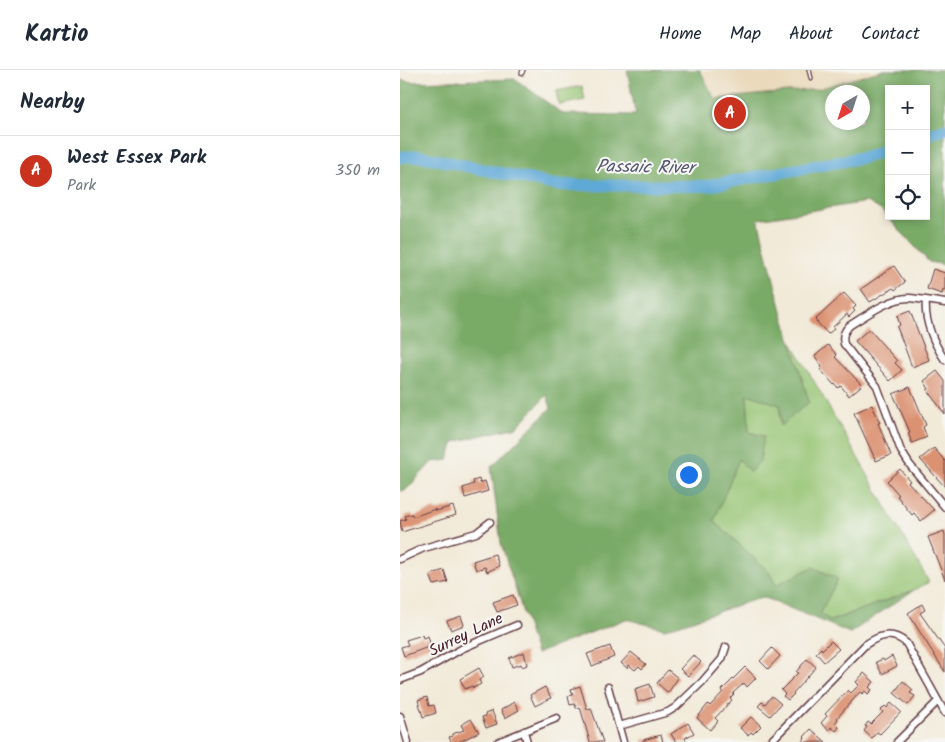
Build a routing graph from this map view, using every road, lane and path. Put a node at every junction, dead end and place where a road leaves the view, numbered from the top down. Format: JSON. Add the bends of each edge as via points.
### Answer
{"nodes":[{"id":1,"x":808,"y":70,"type":"edge"},
{"id":2,"x":811,"y":78,"type":"dead end"},
{"id":3,"x":926,"y":301,"type":"junction"},
{"id":4,"x":945,"y":303,"type":"edge"},
{"id":5,"x":945,"y":360,"type":"edge"},
{"id":6,"x":945,"y":506,"type":"edge"},
{"id":7,"x":490,"y":522,"type":"dead end"},
{"id":8,"x":400,"y":559,"type":"edge"},
{"id":9,"x":517,"y":626,"type":"dead end"},
{"id":10,"x":726,"y":647,"type":"dead end"},
{"id":11,"x":400,"y":680,"type":"edge"},
{"id":12,"x":608,"y":687,"type":"dead end"},
{"id":13,"x":938,"y":701,"type":"junction"},
{"id":14,"x":945,"y":713,"type":"edge"},
{"id":15,"x":400,"y":716,"type":"edge"},
{"id":16,"x":557,"y":718,"type":"dead end"},
{"id":17,"x":619,"y":726,"type":"junction"},
{"id":18,"x":524,"y":731,"type":"junction"},
{"id":19,"x":408,"y":742,"type":"edge"},
{"id":20,"x":498,"y":742,"type":"edge"},
{"id":21,"x":527,"y":742,"type":"edge"},
{"id":22,"x":623,"y":742,"type":"edge"},
{"id":23,"x":770,"y":742,"type":"edge"},
{"id":24,"x":897,"y":742,"type":"edge"}],
"edges":[{"from":1,"to":2,"type":"lane"},
{"from":3,"to":4,"type":"street"},
{"from":3,"to":5,"type":"street","via":[[927,321]]},
{"from":3,"to":6,"type":"street","via":[[902,299],[880,307],[849,326],[843,339],[877,386],[901,451]]},
{"from":7,"to":8,"type":"street","via":[[476,533],[424,548]]},
{"from":9,"to":11,"type":"street","name":"Surrey Lane","via":[[463,648]]},
{"from":10,"to":17,"type":"street","via":[[722,659],[676,707]]},
{"from":12,"to":17,"type":"street"},
{"from":13,"to":14,"type":"street"},
{"from":13,"to":23,"type":"street","via":[[906,643],[887,635],[865,645]]},
{"from":13,"to":24,"type":"street"},
{"from":15,"to":19,"type":"street"},
{"from":16,"to":18,"type":"street"},
{"from":17,"to":22,"type":"street"},
{"from":18,"to":20,"type":"street"},
{"from":18,"to":21,"type":"street"}]}
